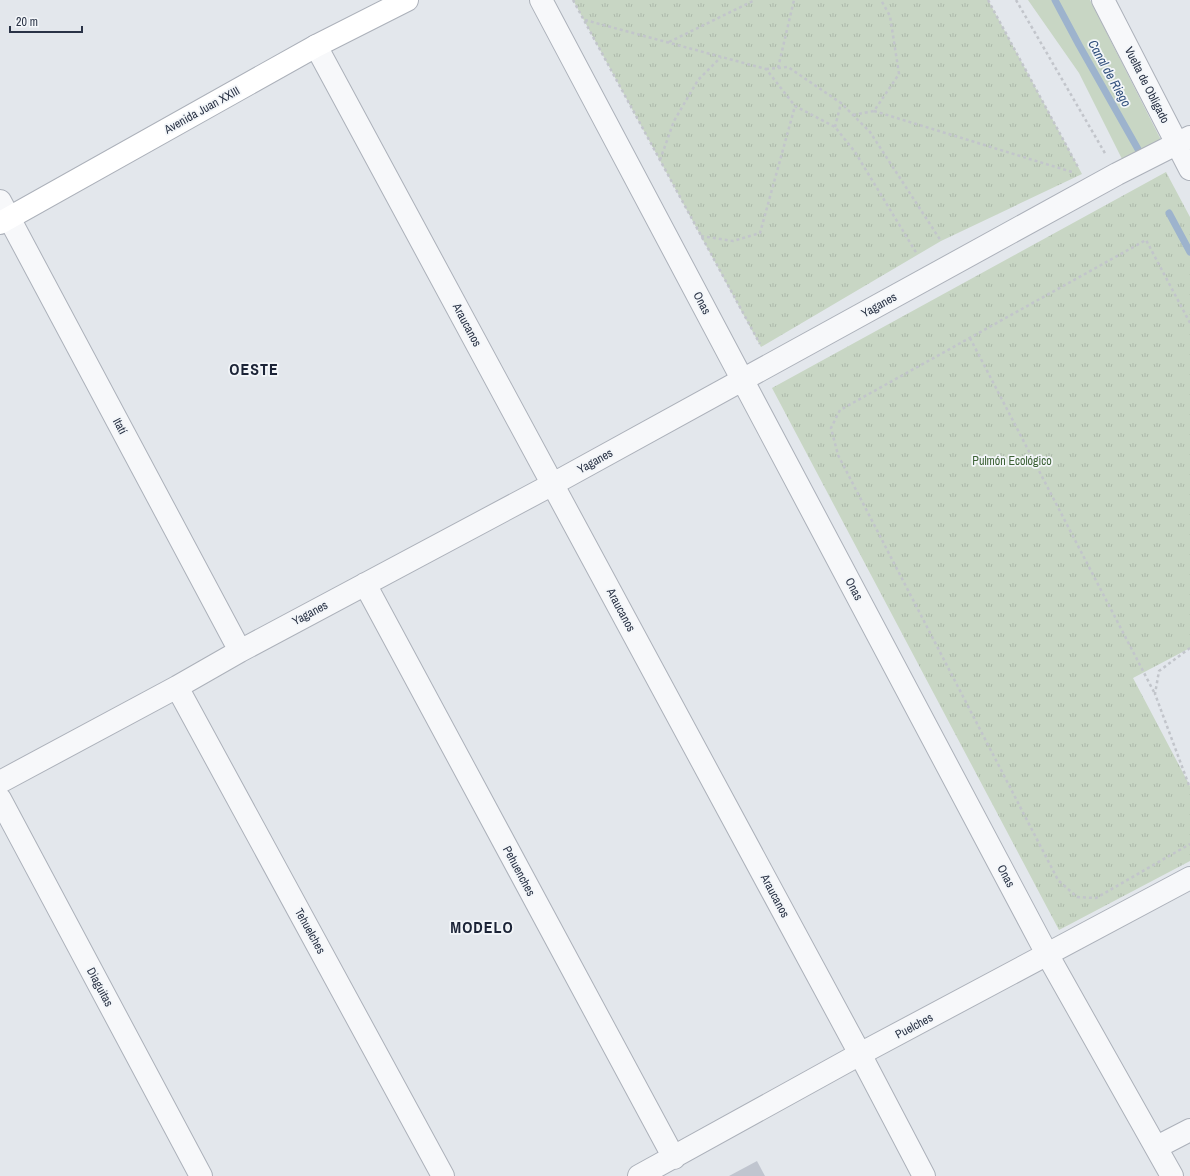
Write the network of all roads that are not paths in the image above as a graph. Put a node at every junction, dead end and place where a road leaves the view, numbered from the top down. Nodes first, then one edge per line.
1 (407, 0) edge
2 (541, 0) edge
3 (1103, 0) edge
4 (316, 46) junction
5 (1184, 141) edge
6 (1190, 169) edge
7 (3, 214) edge
8 (743, 380) junction
9 (553, 484) junction
10 (365, 584) junction
11 (240, 651) junction
12 (177, 687) junction
13 (0, 782) edge
14 (0, 799) edge
15 (1190, 878) edge
16 (1048, 954) junction
17 (860, 1054) junction
18 (1190, 1130) edge
19 (1156, 1147) junction
20 (674, 1158) junction
21 (201, 1176) edge
22 (443, 1176) edge
23 (639, 1176) edge
24 (924, 1176) edge
25 (1172, 1176) edge

1 - 4 main road, Avenida Juan XXIII
2 - 8 street, Onas
3 - 5 street, Vuelta de Obligado
4 - 7 main road, Avenida Juan XXIII
4 - 9 street, Araucanos
5 - 6 street, Vuelta de Obligado
5 - 8 street, Yaganes
7 - 11 street, Itatí
8 - 9 street, Yaganes
8 - 16 street, Onas
9 - 10 street, Yaganes
9 - 17 street, Araucanos
10 - 11 street, Yaganes
10 - 20 street, Pehuenches
11 - 12 street, Yaganes
12 - 13 street, Yaganes
12 - 22 street, Tehuelches
14 - 21 street, Diaguitas
15 - 16 street, Puelches
16 - 17 street, Puelches
16 - 19 street, Onas
17 - 20 street, Puelches
17 - 24 street, Araucanos
18 - 19 street
19 - 25 street, Onas
20 - 23 street, Puelches

